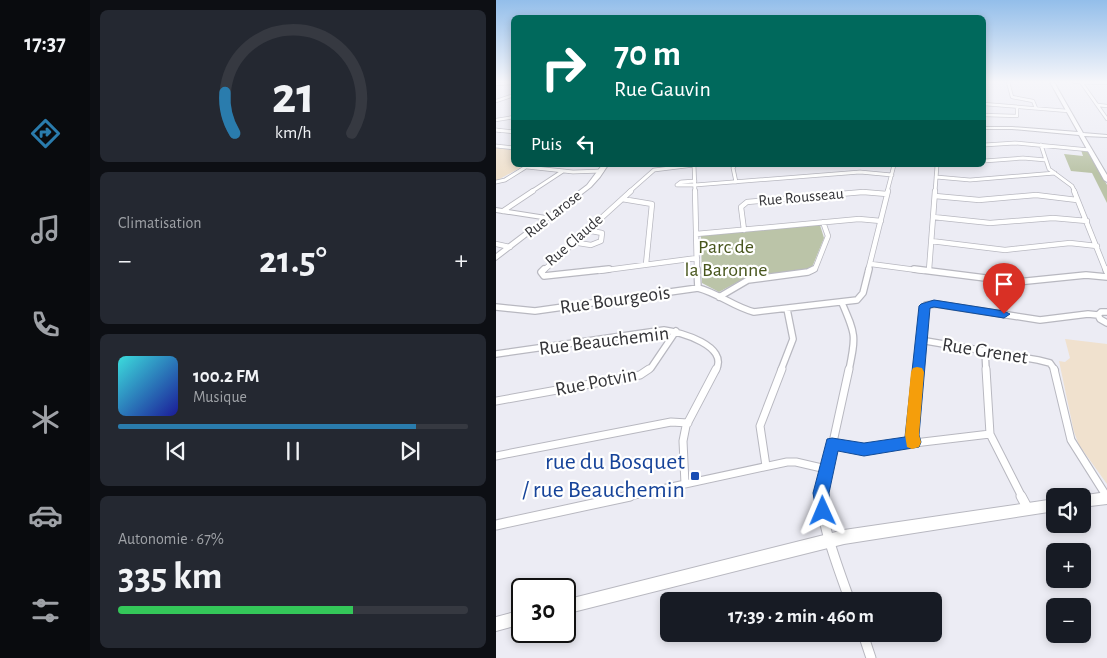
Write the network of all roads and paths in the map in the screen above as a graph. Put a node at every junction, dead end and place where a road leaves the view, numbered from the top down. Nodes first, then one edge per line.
1 (1018, 113) edge
2 (1069, 113) edge
3 (1105, 114) edge
4 (986, 115) edge
5 (511, 117) edge
6 (496, 120) edge
7 (1107, 120) edge
8 (986, 128) edge
9 (496, 130) edge
10 (511, 132) edge
11 (1081, 134) junction
12 (1107, 136) edge
13 (986, 145) edge
14 (1041, 145) junction
15 (496, 146) edge
16 (511, 148) edge
17 (1090, 150) junction
18 (1046, 160) junction
19 (986, 161) edge
20 (526, 167) edge
21 (535, 167) edge
22 (675, 167) edge
23 (694, 167) edge
24 (733, 167) edge
25 (894, 167) edge
26 (938, 167) edge
27 (604, 168) edge
28 (563, 171) junction
29 (1055, 173) junction
30 (892, 175) junction
31 (936, 177) junction
32 (1107, 180) edge
33 (497, 182) edge
34 (736, 182) junction
35 (695, 183) junction
36 (887, 194) junction
37 (935, 196) junction
38 (622, 199) junction
39 (1078, 200) junction
40 (499, 211) edge
41 (933, 217) junction
42 (548, 218) junction
43 (881, 221) junction
44 (1086, 221) junction
45 (823, 222) junction
46 (586, 230) junction
47 (744, 230) junction
48 (696, 234) junction
49 (931, 241) junction
50 (572, 242) junction
51 (496, 244) edge
52 (1096, 246) junction
53 (510, 247) junction
54 (496, 258) edge
55 (697, 258) junction
56 (646, 264) junction
57 (871, 264) junction
58 (929, 270) junction
59 (1107, 272) edge
60 (1107, 277) edge
61 (1001, 280) junction
62 (698, 288) junction
63 (720, 297) junction
64 (842, 303) junction
65 (497, 308) edge
66 (787, 309) junction
67 (1107, 312) edge
68 (1004, 314) junction
69 (1098, 315) junction
70 (1107, 323) edge
71 (676, 331) junction
72 (920, 340) junction
73 (985, 351) junction
74 (496, 354) edge
75 (496, 401) edge
76 (688, 423) junction
77 (990, 434) junction
78 (914, 442) junction
79 (832, 444) junction
80 (496, 456) edge
81 (766, 466) junction
82 (826, 469) junction
83 (685, 484) junction
84 (1107, 498) edge
85 (1091, 500) edge
86 (1046, 506) edge
87 (1028, 509) junction
88 (496, 525) edge
89 (831, 540) junction
90 (847, 592) edge
91 (576, 604) edge
92 (511, 620) edge
93 (496, 624) edge
94 (865, 642) edge
95 (870, 658) edge

1 - 4 street
2 - 11 street
3 - 7 street
5 - 6 street
8 - 11 street
9 - 10 street
11 - 12 street
11 - 17 street
13 - 14 street
14 - 17 street
14 - 18 street
15 - 16 street
17 - 32 street
18 - 19 street
18 - 29 street
20 - 33 street
21 - 28 street
22 - 38 street, Rue Claude
23 - 35 street
24 - 34 street
25 - 30 street, Rue Bourgeois
26 - 31 street
27 - 28 street
27 - 42 street, Rue Larose
28 - 40 street
29 - 31 street
29 - 39 street
30 - 34 street
30 - 36 street, Rue Bourgeois
31 - 37 street
34 - 35 street
35 - 48 street
36 - 43 street, Rue Bourgeois
36 - 47 street, Rue Rousseau
37 - 39 street
37 - 41 street
38 - 46 street, Rue Claude
38 - 56 street
39 - 44 street
40 - 42 street
41 - 44 street
41 - 49 street
42 - 53 street, Rue Larose
43 - 45 street
43 - 57 street, Rue Bourgeois
44 - 52 street
45 - 47 street
45 - 63 street
46 - 50 street, Rue Claude
46 - 50 street
47 - 48 street
48 - 55 street
49 - 52 street
49 - 58 street
50 - 56 street, Rue Claude
51 - 53 street
52 - 59 street
53 - 54 street, Rue Larose
55 - 56 street, Rue Claude
55 - 62 street
57 - 58 street
57 - 64 street, Rue Bourgeois
58 - 61 street
60 - 61 street
61 - 68 street
62 - 63 street, Rue Bourgeois
62 - 65 street, Rue Bourgeois
63 - 66 street, Rue Bourgeois
64 - 66 street, Rue Bourgeois
64 - 79 street
66 - 81 street
67 - 69 street
68 - 69 street
68 - 72 street
69 - 70 street
71 - 74 street, Rue Beauchemin
71 - 75 street, Rue Potvin
71 - 76 street, Rue Beauchemin
72 - 73 street, Rue Grenet
72 - 78 street
73 - 77 street
73 - 84 street, Rue Grenet
76 - 80 street
76 - 83 street, Rue Beauchemin
77 - 78 street
77 - 87 street
78 - 79 street
79 - 82 street
81 - 82 street
81 - 83 street
82 - 89 street
83 - 88 street
84 - 85 street
86 - 87 street
87 - 89 street
89 - 90 street
89 - 91 street
92 - 93 street
94 - 95 street

